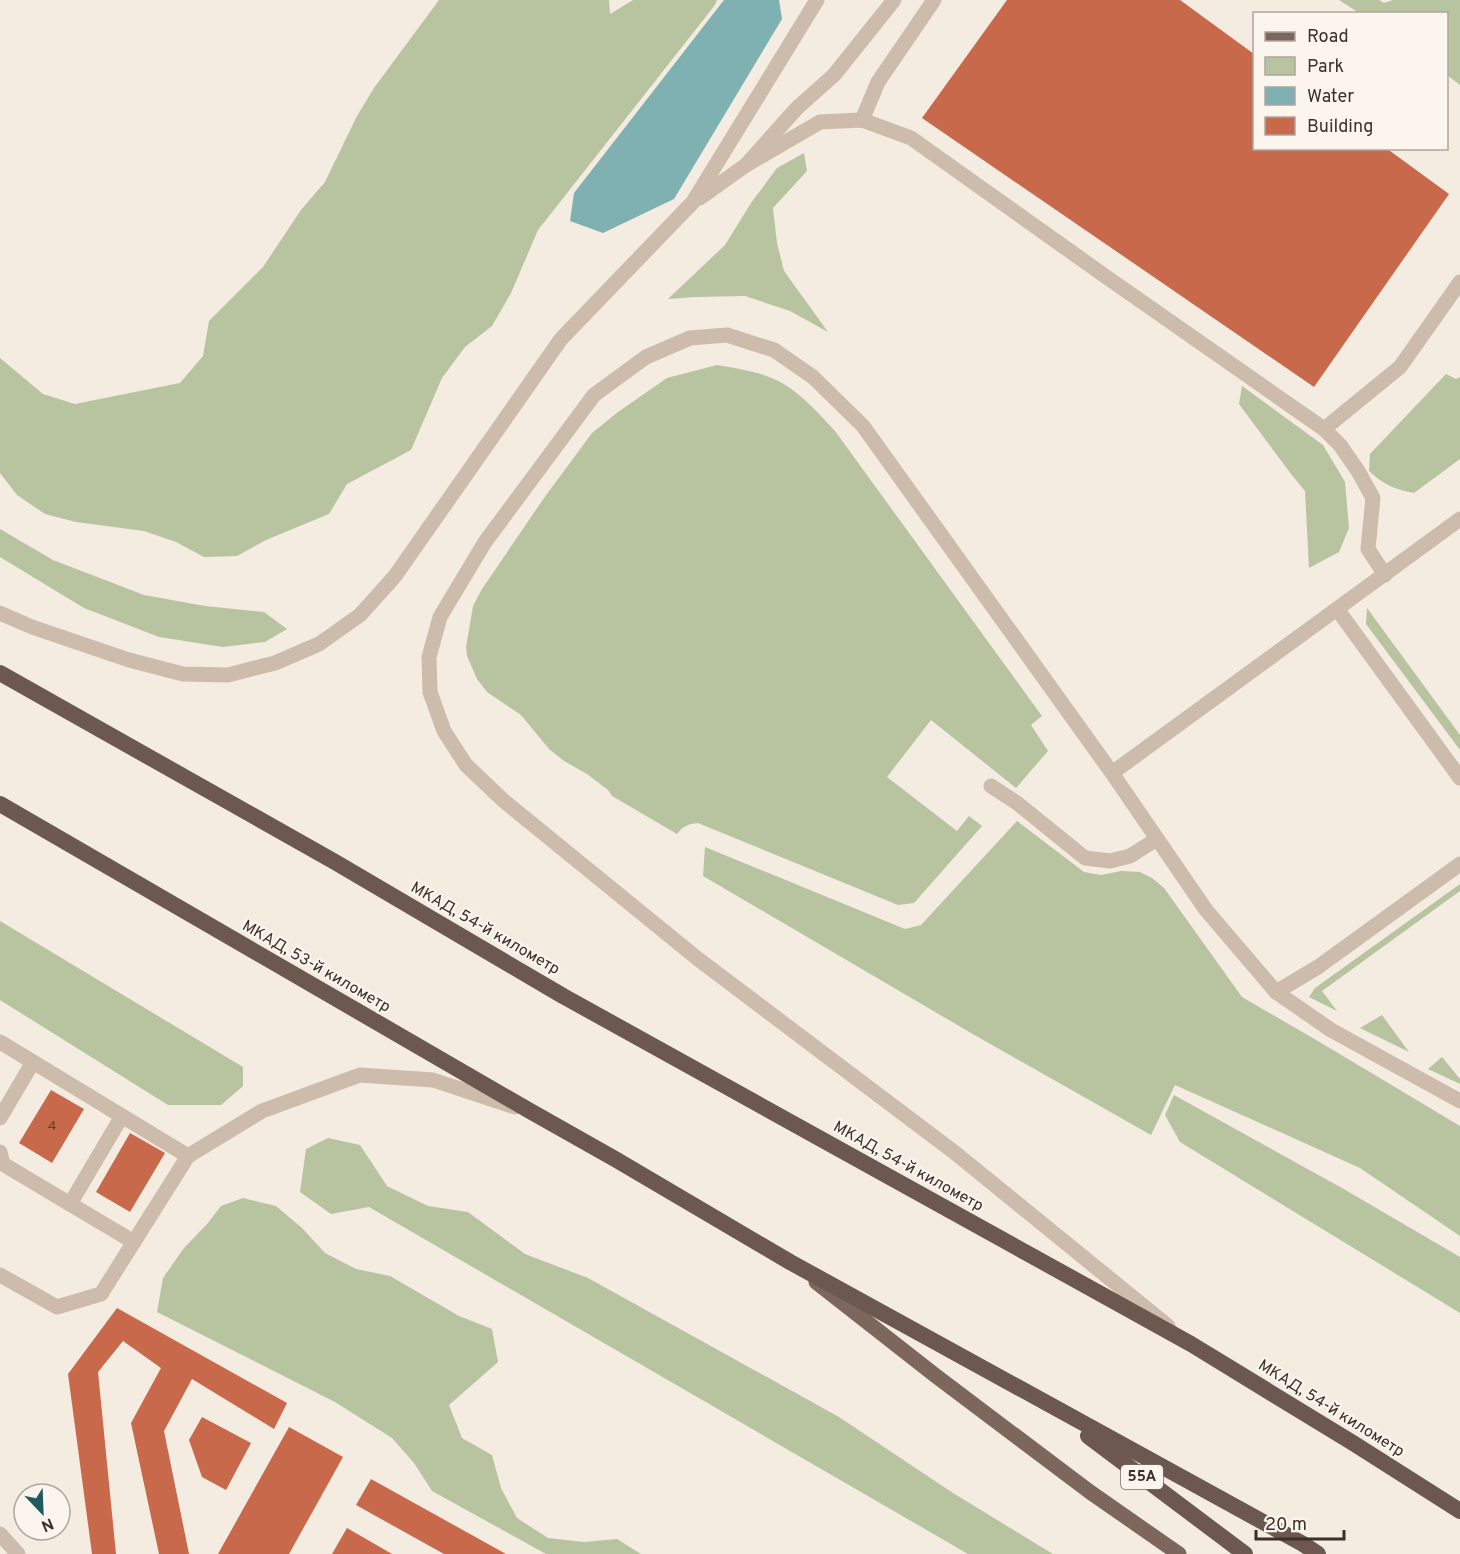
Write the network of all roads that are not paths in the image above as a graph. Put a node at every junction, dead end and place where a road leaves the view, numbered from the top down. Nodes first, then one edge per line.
1 (818, 0) edge
2 (894, 0) edge
3 (934, 0) edge
4 (862, 120) junction
5 (746, 165) junction
6 (693, 202) junction
7 (1460, 282) edge
8 (1324, 429) junction
9 (1460, 519) edge
10 (1385, 574) junction
11 (1337, 609) junction
12 (0, 613) edge
13 (0, 673) edge
14 (1112, 772) junction
15 (1460, 778) edge
16 (991, 786) dead end
17 (0, 804) edge
18 (1157, 839) junction
19 (1460, 864) edge
20 (1276, 992) junction
21 (0, 1042) edge
22 (33, 1062) junction
23 (1460, 1101) edge
24 (530, 1111) junction
25 (122, 1116) junction
26 (0, 1118) edge
27 (0, 1152) edge
28 (188, 1156) junction
29 (70, 1204) junction
30 (134, 1242) junction
31 (790, 1262) junction
32 (0, 1275) edge
33 (1191, 1344) junction
34 (1040, 1400) junction
35 (1460, 1511) edge
36 (0, 1534) edge
37 (18, 1554) edge
38 (1179, 1554) edge
39 (1245, 1554) edge
40 (1318, 1554) edge

1 - 6 lane
2 - 5 lane
3 - 4 lane
4 - 5 lane
4 - 8 lane
5 - 6 lane
6 - 12 lane
7 - 8 lane
8 - 10 lane
9 - 10 lane
10 - 11 lane
11 - 14 lane
11 - 15 lane
13 - 33 highway, МКАД, 54-й километр
14 - 18 lane
14 - 33 lane
16 - 18 lane
17 - 24 highway, МКАД, 53-й километр
18 - 20 lane
19 - 20 lane
20 - 23 lane
21 - 22 lane
22 - 25 lane
22 - 26 lane
24 - 28 lane
24 - 31 highway, МКАД, 53-й километр
25 - 28 lane
25 - 29 lane
27 - 29 lane
28 - 30 lane
29 - 30 lane
30 - 32 lane
31 - 34 highway
31 - 38 main road
33 - 35 highway, МКАД, 54-й километр
34 - 39 highway, 55А
34 - 40 highway
36 - 37 lane

